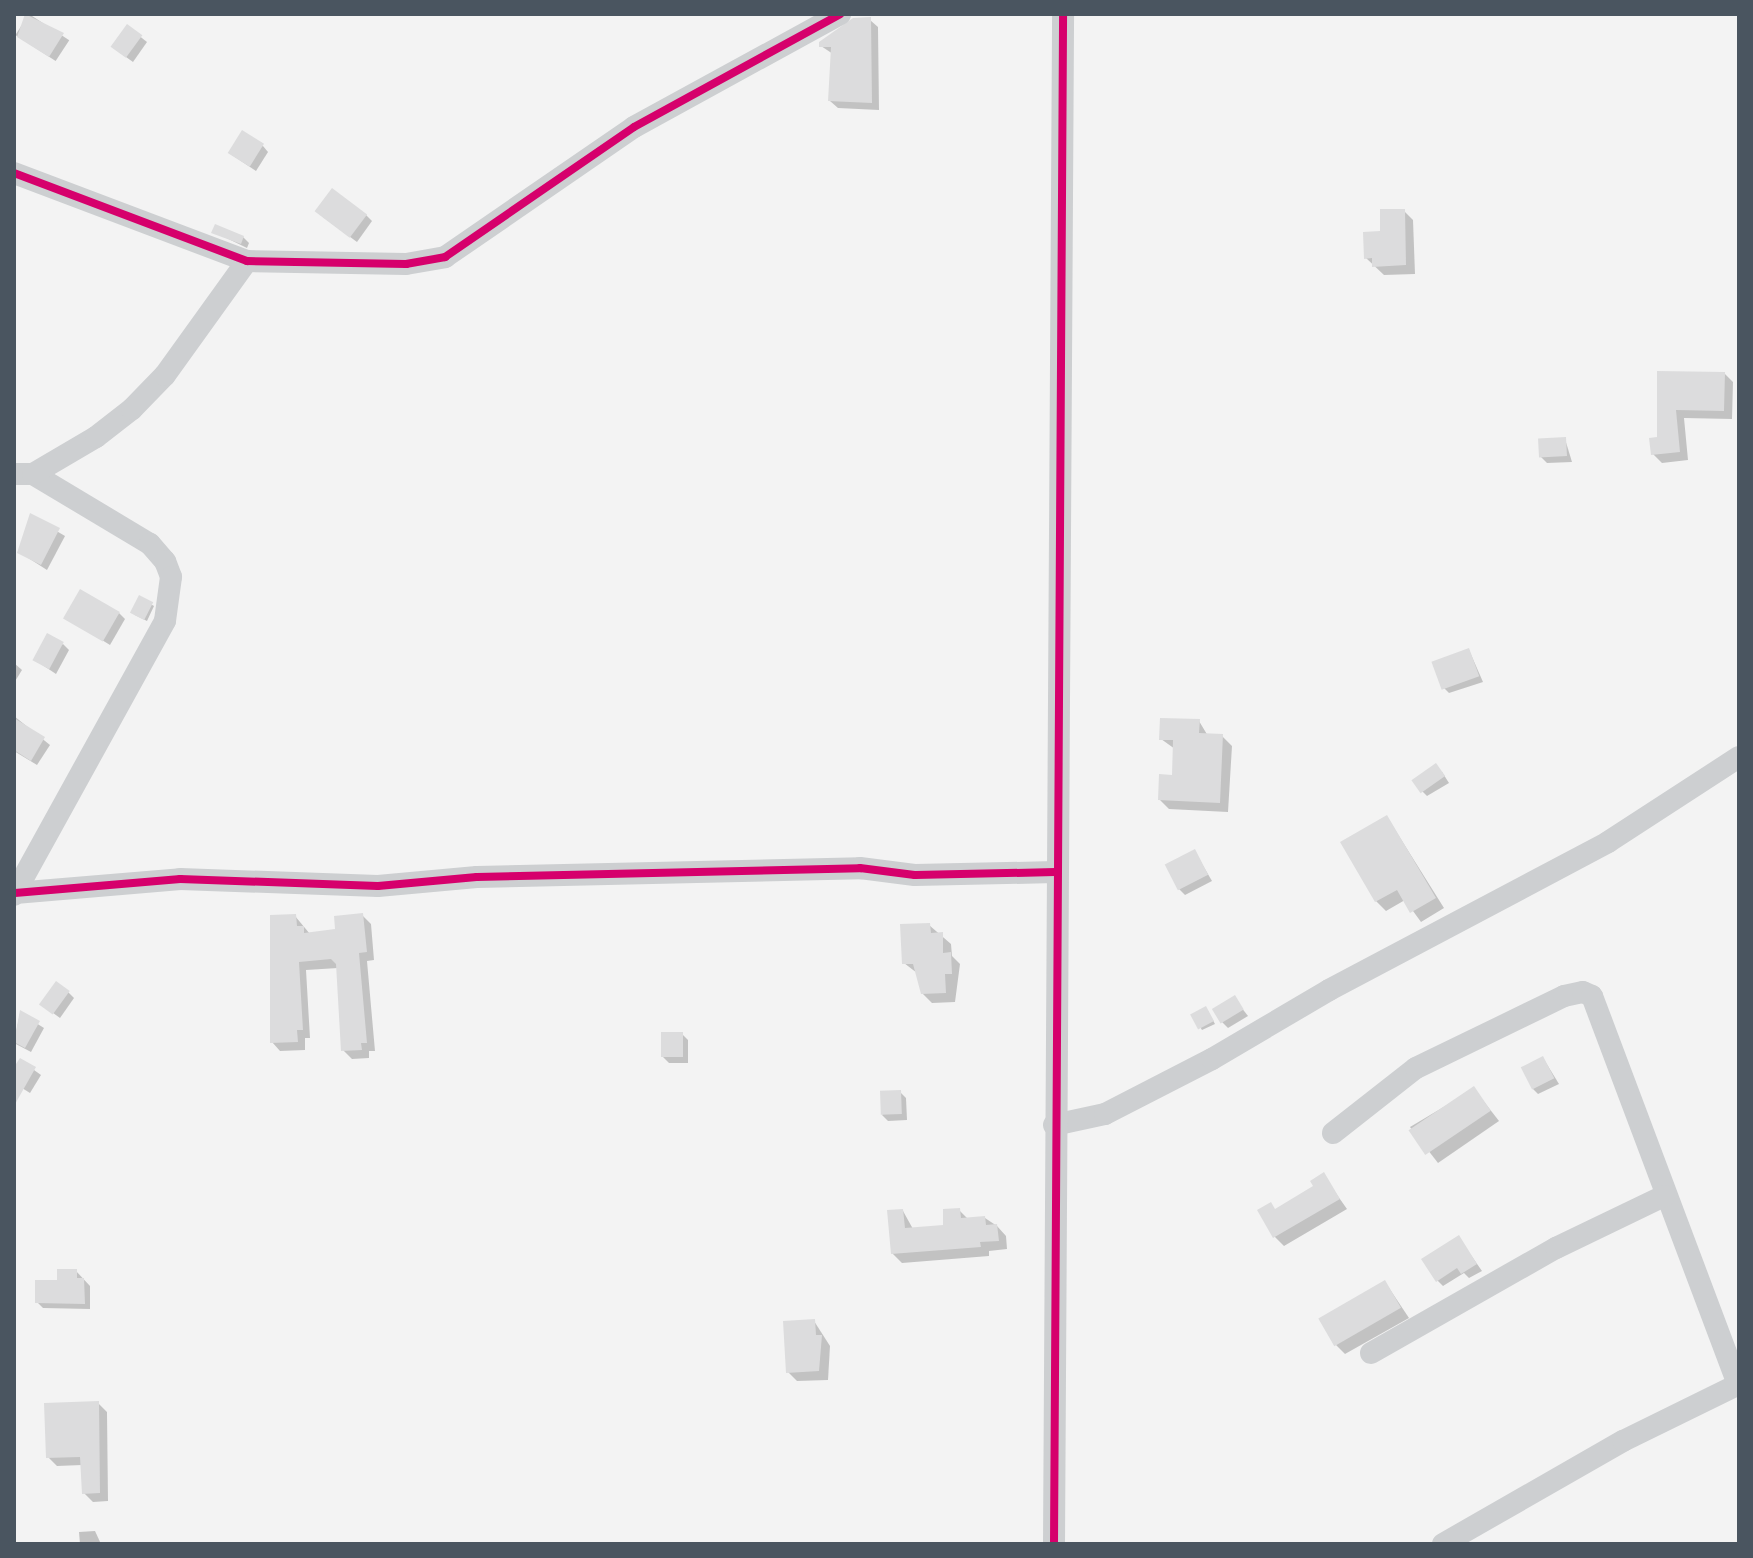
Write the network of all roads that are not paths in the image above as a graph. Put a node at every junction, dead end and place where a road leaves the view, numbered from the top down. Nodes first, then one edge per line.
1 (840, 14) edge
2 (1063, 14) edge
3 (14, 173) edge
4 (247, 261) junction
5 (23, 474) edge
6 (1739, 757) edge
7 (1055, 872) junction
8 (15, 894) edge
9 (1054, 1125) junction
10 (1333, 1133) dead end
11 (1664, 1196) junction
12 (1371, 1353) dead end
13 (1738, 1384) edge
14 (1054, 1544) edge
15 (1443, 1544) edge

1 - 4 street
2 - 7 street
3 - 4 street
4 - 5 street
5 - 8 street
6 - 9 street
7 - 8 street
7 - 9 street
9 - 14 street
10 - 11 street
11 - 12 street
11 - 13 street
13 - 15 street

